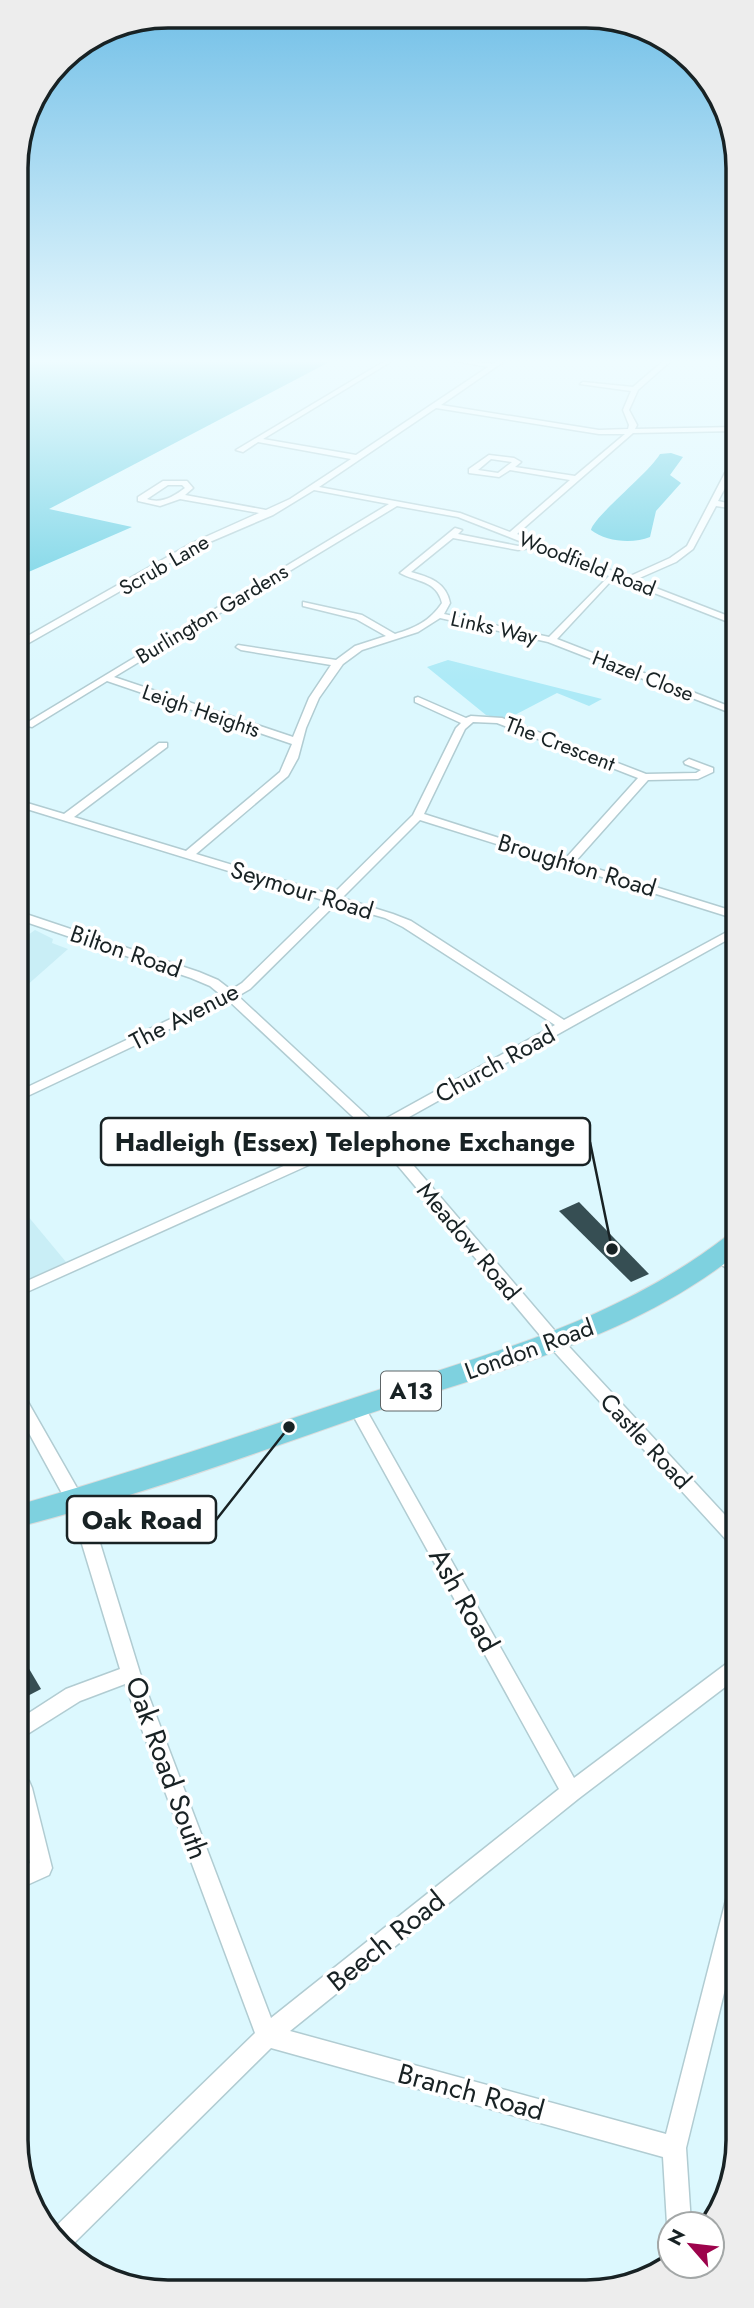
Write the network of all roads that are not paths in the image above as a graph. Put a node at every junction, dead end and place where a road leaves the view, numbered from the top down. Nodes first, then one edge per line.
1 (347, 466) edge
2 (475, 466) edge
3 (512, 466) edge
4 (591, 466) edge
5 (509, 468) junction
6 (576, 479) junction
7 (726, 479) edge
8 (314, 488) junction
9 (179, 496) junction
10 (396, 503) junction
11 (714, 503) junction
12 (726, 505) edge
13 (270, 513) junction
14 (471, 520) junction
15 (452, 535) junction
16 (511, 535) junction
17 (537, 545) junction
18 (616, 575) junction
19 (628, 580) junction
20 (306, 604) dead end
21 (437, 615) junction
22 (726, 617) edge
23 (394, 637) junction
24 (28, 640) edge
25 (551, 640) junction
26 (241, 648) dead end
27 (337, 663) junction
28 (106, 678) junction
29 (418, 700) dead end
30 (726, 708) edge
31 (467, 722) junction
32 (28, 725) dead end
33 (297, 741) junction
34 (163, 745) dead end
35 (689, 762) dead end
36 (645, 777) junction
37 (28, 806) edge
38 (418, 816) junction
39 (66, 818) junction
40 (188, 855) junction
41 (569, 861) junction
42 (334, 899) junction
43 (726, 912) edge
44 (28, 919) edge
45 (726, 936) edge
46 (230, 996) junction
47 (565, 1026) junction
48 (28, 1092) edge
49 (375, 1130) junction
50 (726, 1257) edge
51 (28, 1287) edge
52 (555, 1342) junction
53 (356, 1408) junction
54 (28, 1418) edge
55 (71, 1502) junction
56 (28, 1513) edge
57 (28, 1526) edge
58 (726, 1528) edge
59 (131, 1673) junction
60 (726, 1675) edge
61 (28, 1724) edge
62 (571, 1792) junction
63 (28, 1811) edge
64 (28, 1874) edge
65 (726, 1940) edge
66 (267, 2036) junction
67 (674, 2148) junction
68 (678, 2210) edge
69 (65, 2235) edge

1 - 8 street, Scrub Lane
2 - 5 street
3 - 5 street
4 - 6 street
5 - 6 street
6 - 16 street
7 - 11 street
8 - 10 street, Woodfield Road
8 - 13 street, Scrub Lane
9 - 9 street
9 - 13 street
10 - 14 street, Woodfield Road
10 - 28 street, Burlington Gardens
11 - 12 street
11 - 19 street
13 - 24 street, Scrub Lane
14 - 15 street
14 - 16 street, Woodfield Road
15 - 17 street
15 - 21 street
16 - 17 street, Woodfield Road
17 - 18 street, Woodfield Road
18 - 19 street, Woodfield Road
18 - 25 street
19 - 22 street, Woodfield Road
20 - 23 street
21 - 23 street
21 - 25 street, Links Way
23 - 27 street
25 - 30 street, Hazel Close
26 - 27 street
27 - 33 street
28 - 32 street, Burlington Gardens
28 - 33 street, Leigh Heights
29 - 31 street
31 - 36 street, The Crescent
31 - 38 street
33 - 40 street
34 - 39 street
35 - 36 street
36 - 41 street, The Crescent
37 - 39 street, Seymour Road
38 - 41 street, Broughton Road
38 - 42 street, The Avenue
39 - 40 street, Seymour Road
40 - 42 street, Seymour Road
41 - 43 street, Broughton Road
42 - 46 street, The Avenue
42 - 47 street, Seymour Road
44 - 46 street, Bilton Road
45 - 47 street, Church Road
46 - 48 street, The Avenue
46 - 49 street, Meadow Road
47 - 49 street, Church Road
49 - 51 street, Church Road
49 - 52 street, Meadow Road
50 - 52 main road, London Road / A13
52 - 53 main road, London Road / A13
52 - 58 street, Castle Road
53 - 55 main road, London Road / A13
53 - 62 street, Ash Road
54 - 55 street, Oak Road South
55 - 56 main road, A13
55 - 57 main road, A13
55 - 59 street, Oak Road South
59 - 61 street
59 - 66 street, Oak Road South
60 - 62 street, Beech Road
62 - 66 street, Beech Road
63 - 64 street
65 - 67 street
66 - 67 street, Branch Road
66 - 69 street, Beech Road
67 - 68 street

